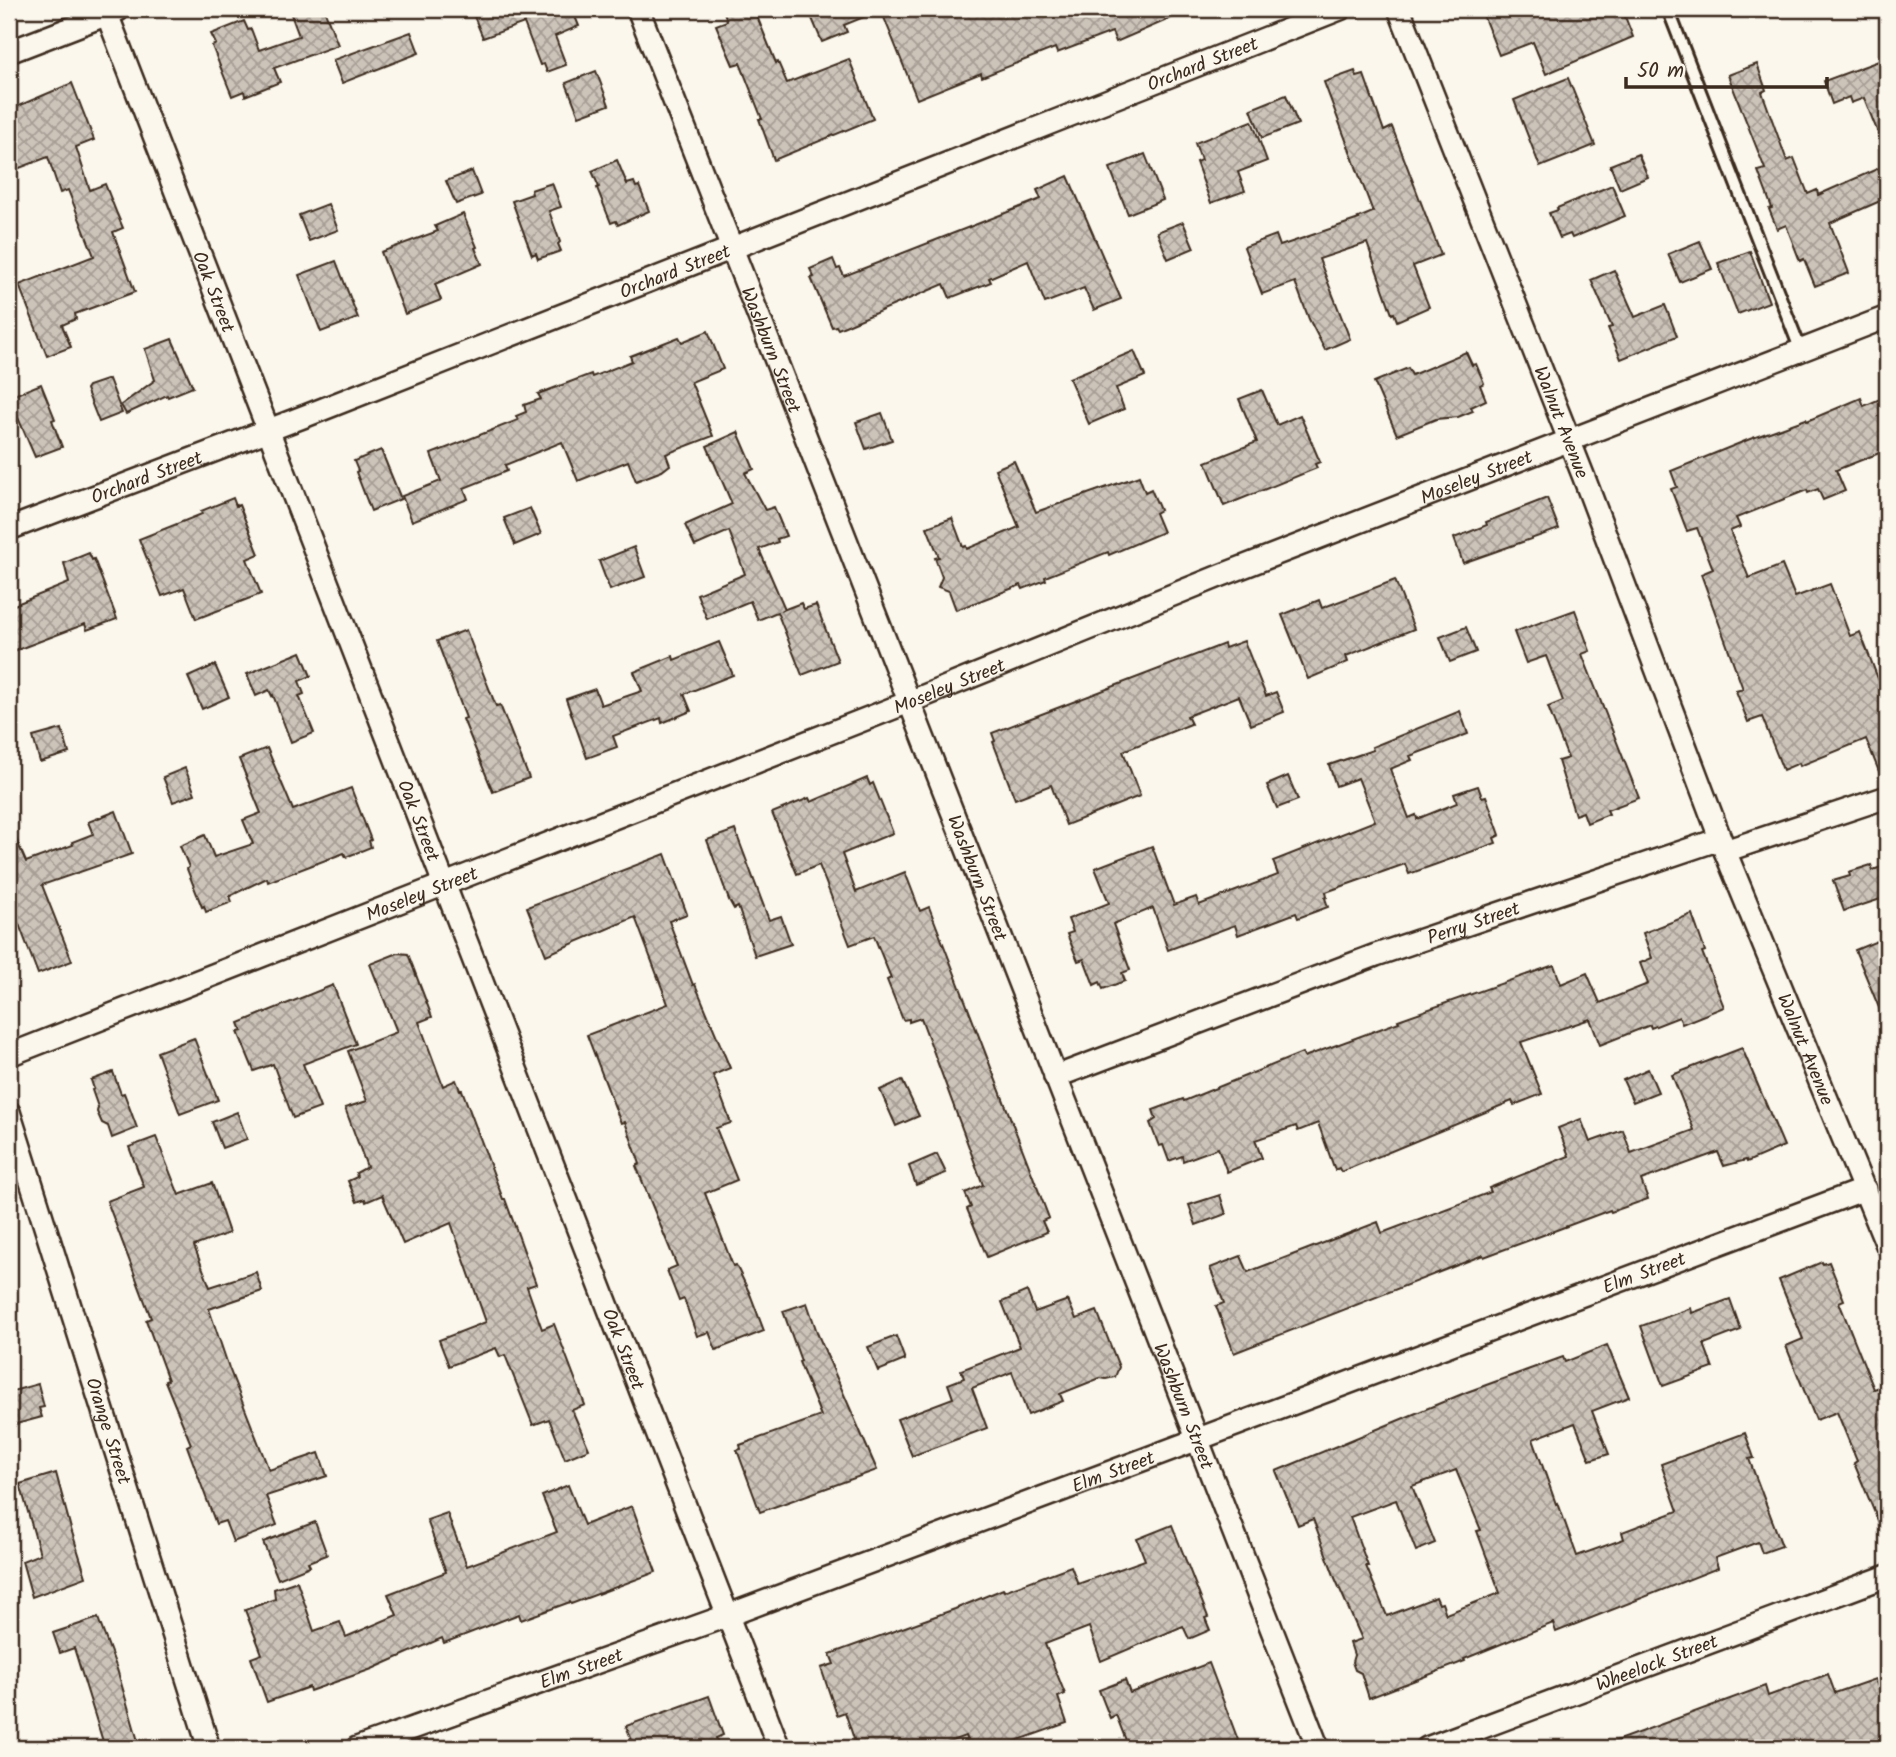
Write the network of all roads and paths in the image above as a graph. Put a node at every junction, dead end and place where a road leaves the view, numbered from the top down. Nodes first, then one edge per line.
1 (638, 9) edge
2 (1340, 9) edge
3 (1399, 9) edge
4 (1668, 9) edge
5 (111, 10) edge
6 (9, 52) edge
7 (732, 248) junction
8 (1887, 317) edge
9 (1801, 351) junction
10 (269, 430) junction
11 (1570, 442) junction
12 (9, 529) edge
13 (909, 702) junction
14 (1887, 797) edge
15 (1722, 845) junction
16 (445, 884) junction
17 (9, 1055) edge
18 (1055, 1077) junction
19 (9, 1112) edge
20 (1866, 1189) junction
21 (1887, 1245) edge
22 (1197, 1439) junction
23 (1887, 1577) edge
24 (729, 1615) junction
25 (209, 1748) edge
26 (357, 1748) edge
27 (779, 1748) edge
28 (1318, 1748) edge
29 (1427, 1748) edge

1 - 7 street, Washburn Street
2 - 7 street, Orchard Street
3 - 11 street, Walnut Avenue
4 - 9 lane
5 - 6 street
5 - 10 street, Oak Street
7 - 10 street, Orchard Street
7 - 13 street, Washburn Street
8 - 9 street, Moseley Street
9 - 11 street, Moseley Street
10 - 12 street, Orchard Street
10 - 16 street, Oak Street
11 - 13 street, Moseley Street
11 - 15 street, Walnut Avenue
13 - 16 street, Moseley Street
13 - 18 street, Washburn Street
14 - 15 street, Perry Street
15 - 18 street, Perry Street
15 - 20 street, Walnut Avenue
16 - 17 street, Moseley Street
16 - 24 street, Oak Street
18 - 22 street, Washburn Street
19 - 25 street, Orange Street
20 - 21 street, Walnut Avenue
20 - 22 street, Elm Street
22 - 24 street, Elm Street
22 - 28 street, Washburn Street
23 - 29 street, Wheelock Street
24 - 26 street, Elm Street
24 - 27 street, Oak Street

